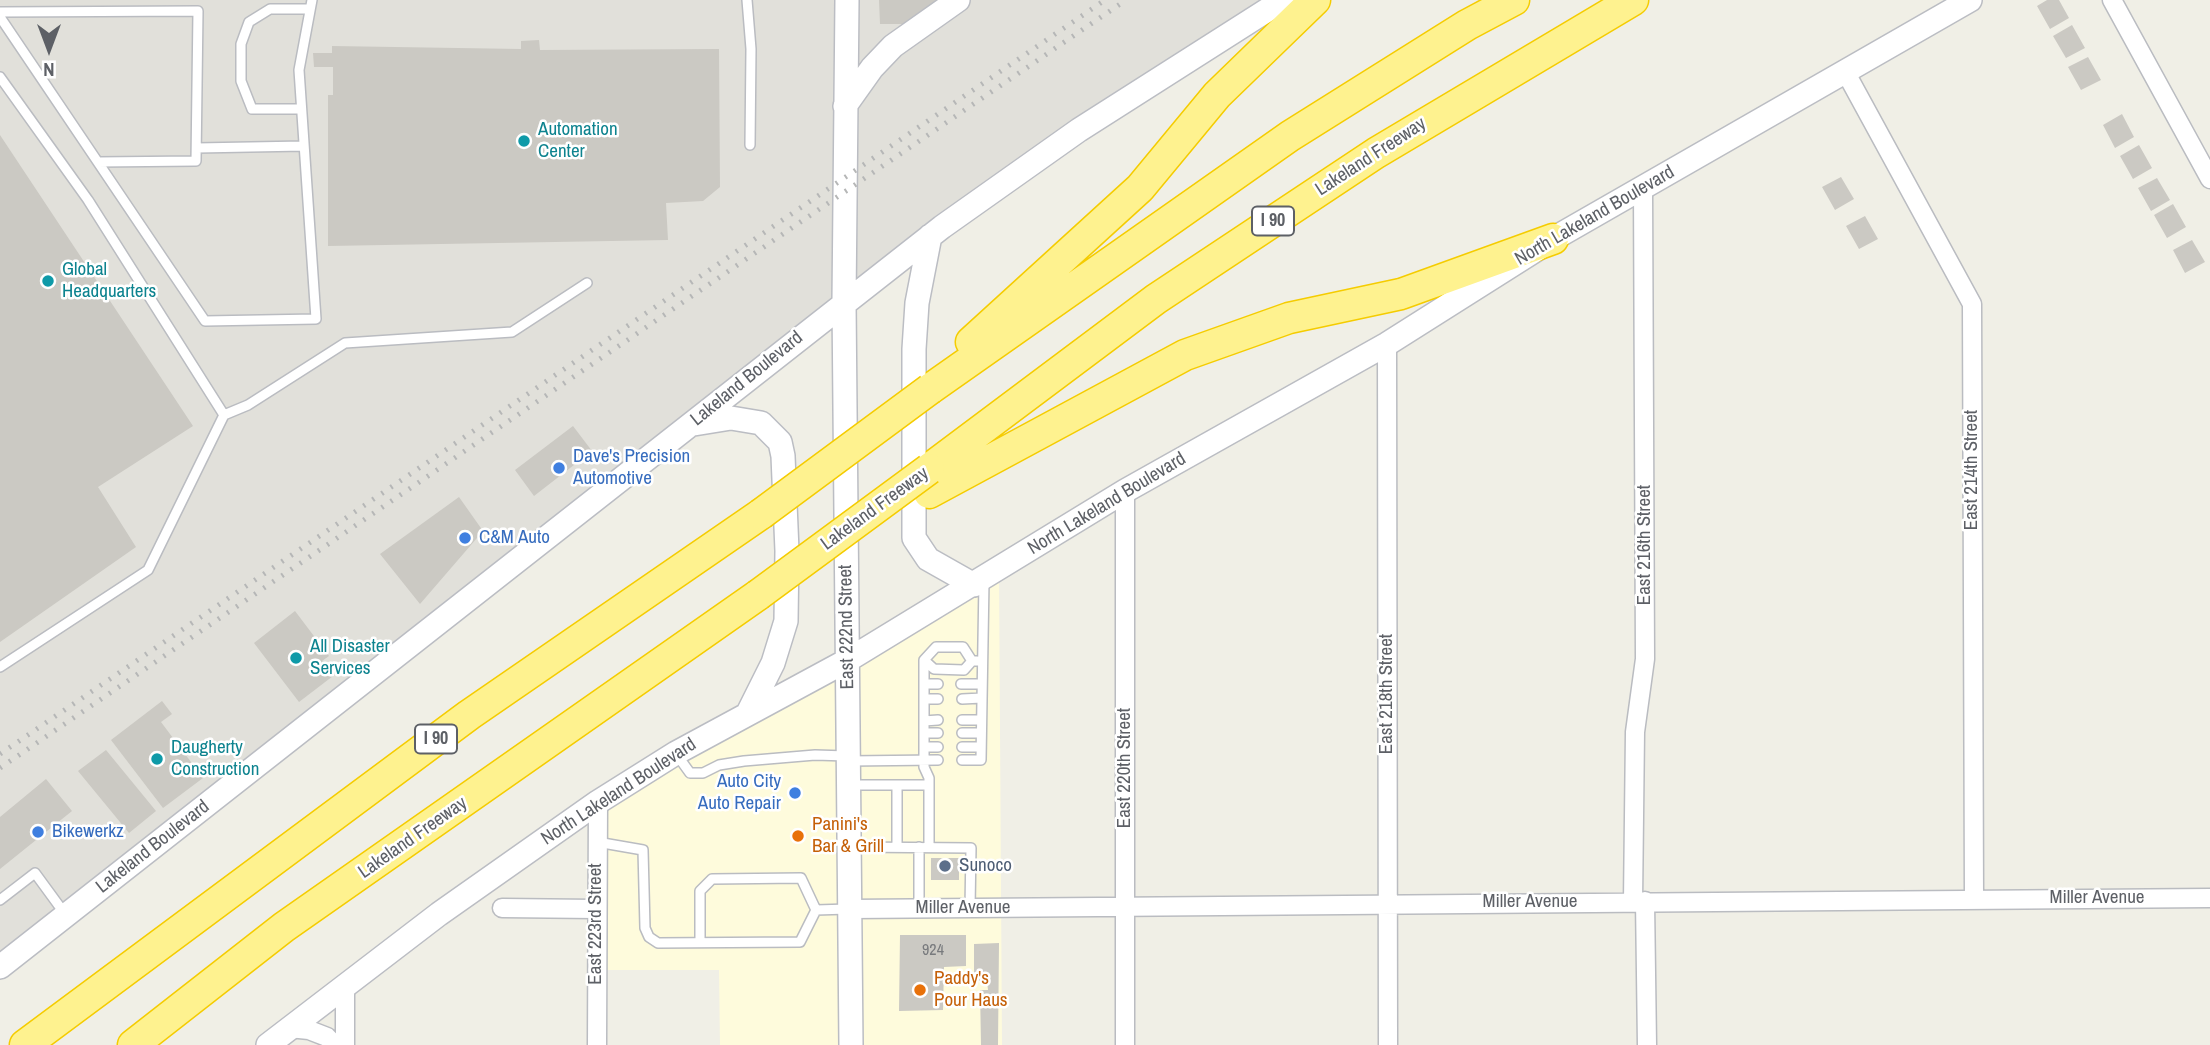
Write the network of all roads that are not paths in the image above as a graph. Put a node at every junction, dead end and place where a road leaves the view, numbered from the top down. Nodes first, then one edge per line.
1 (747, 0) edge
2 (847, 0) edge
3 (958, 0) edge
4 (1283, 0) edge
5 (1315, 0) edge
6 (1514, 0) edge
7 (1633, 0) edge
8 (1970, 0) edge
9 (2112, 0) edge
10 (311, 4) edge
11 (0, 14) edge
12 (1846, 73) junction
13 (0, 77) edge
14 (845, 106) junction
15 (301, 109) junction
16 (750, 145) dead end
17 (303, 146) junction
18 (197, 148) junction
19 (98, 162) junction
20 (2210, 179) edge
21 (1643, 188) junction
22 (930, 236) junction
23 (1553, 239) junction
24 (587, 283) dead end
25 (844, 302) junction
26 (1387, 344) junction
27 (930, 389) junction
28 (224, 415) junction
29 (689, 425) junction
30 (929, 481) junction
31 (1125, 491) junction
32 (979, 582) junction
33 (848, 660) junction
34 (924, 660) junction
35 (978, 661) junction
36 (0, 667) edge
37 (924, 684) junction
38 (938, 684) dead end
39 (961, 684) dead end
40 (982, 684) junction
41 (982, 698) junction
42 (924, 699) junction
43 (938, 699) dead end
44 (962, 699) dead end
45 (748, 713) junction
46 (938, 720) dead end
47 (962, 720) dead end
48 (981, 720) junction
49 (924, 721) junction
50 (924, 733) junction
51 (938, 733) dead end
52 (962, 733) dead end
53 (981, 733) junction
54 (924, 747) junction
55 (938, 747) dead end
56 (962, 747) dead end
57 (981, 747) junction
58 (676, 753) junction
59 (849, 759) junction
60 (924, 760) junction
61 (938, 760) dead end
62 (962, 760) dead end
63 (849, 786) junction
64 (897, 786) junction
65 (929, 786) junction
66 (598, 802) junction
67 (597, 842) junction
68 (850, 847) junction
69 (897, 848) junction
70 (924, 848) junction
71 (2210, 898) edge
72 (1974, 899) junction
73 (0, 900) edge
74 (1639, 901) junction
75 (1387, 903) junction
76 (1124, 906) junction
77 (502, 908) dead end
78 (919, 908) junction
79 (970, 908) junction
80 (596, 909) junction
81 (851, 909) junction
82 (816, 910) junction
83 (66, 915) junction
84 (700, 942) junction
85 (0, 967) edge
86 (117, 974) junction
87 (345, 984) junction
88 (289, 1028) junction
89 (0, 1043) edge
90 (25, 1045) edge
91 (134, 1045) edge
92 (268, 1045) edge
93 (335, 1045) edge
94 (345, 1045) edge
95 (597, 1045) edge
96 (851, 1045) edge
97 (1125, 1045) edge
98 (1388, 1045) edge
99 (1647, 1045) edge

1 - 16 lane
2 - 14 street, East 222nd Street
3 - 14 street
4 - 22 street, Lakeland Boulevard
5 - 27 highway
6 - 27 highway, I 90
7 - 30 highway, Lakeland Freeway / I 90
8 - 12 street, North Lakeland Boulevard
9 - 20 street
10 - 15 lane
10 - 15 lane
11 - 18 lane
11 - 19 lane
12 - 21 street, North Lakeland Boulevard
12 - 72 street, East 214th Street
13 - 28 lane
14 - 25 street, East 222nd Street
15 - 17 lane
17 - 18 lane
17 - 19 lane
18 - 19 lane
21 - 23 street, North Lakeland Boulevard
21 - 74 street, East 216th Street
22 - 25 street, Lakeland Boulevard
22 - 32 street
23 - 26 street, North Lakeland Boulevard
23 - 30 highway
24 - 28 lane
25 - 29 street, Lakeland Boulevard
25 - 33 street, East 222nd Street
26 - 31 street, North Lakeland Boulevard
26 - 75 street, East 218th Street
27 - 86 highway, I 90, bridge
28 - 36 lane
29 - 45 street
29 - 83 street, Lakeland Boulevard
30 - 91 highway, Lakeland Freeway, bridge
31 - 32 street, North Lakeland Boulevard
31 - 76 street, East 220th Street
32 - 33 street, North Lakeland Boulevard
32 - 35 lane
33 - 45 street, North Lakeland Boulevard
33 - 59 street, East 222nd Street
34 - 35 lane
34 - 35 lane
34 - 37 lane
35 - 40 lane
37 - 38 lane
37 - 42 lane
39 - 40 lane
40 - 41 lane
41 - 44 lane
41 - 48 lane
42 - 43 lane
42 - 49 lane
45 - 58 street, North Lakeland Boulevard
46 - 49 lane
47 - 48 lane
48 - 53 lane
49 - 50 lane
50 - 51 lane
50 - 54 lane
52 - 53 lane
53 - 57 lane
54 - 55 lane
54 - 60 lane
56 - 57 lane
57 - 62 lane
58 - 59 lane
58 - 66 street, North Lakeland Boulevard
59 - 60 lane
59 - 63 street, East 222nd Street
60 - 61 lane
60 - 65 lane
63 - 64 lane
63 - 68 street, East 222nd Street
64 - 65 lane
64 - 69 lane
65 - 70 lane
66 - 67 street, East 223rd Street
66 - 87 street, North Lakeland Boulevard
67 - 80 street, East 223rd Street
67 - 84 lane
68 - 69 lane
68 - 81 street, East 222nd Street
69 - 70 lane
70 - 78 lane
70 - 79 lane
71 - 72 street, Miller Avenue
72 - 74 street, Miller Avenue
73 - 83 lane
74 - 75 street, Miller Avenue
74 - 99 street, East 216th Street
75 - 76 street, Miller Avenue
75 - 98 street, East 218th Street
76 - 79 street, Miller Avenue
76 - 97 street, East 220th Street
77 - 80 street
78 - 79 street, Miller Avenue
78 - 81 street, Miller Avenue
80 - 95 street, East 223rd Street
81 - 82 lane
81 - 96 street, East 222nd Street
82 - 84 lane
82 - 84 lane
83 - 85 street, Lakeland Boulevard
86 - 89 highway
86 - 90 highway, I 90
87 - 88 street, North Lakeland Boulevard
87 - 94 street
88 - 92 street, North Lakeland Boulevard
88 - 93 street

